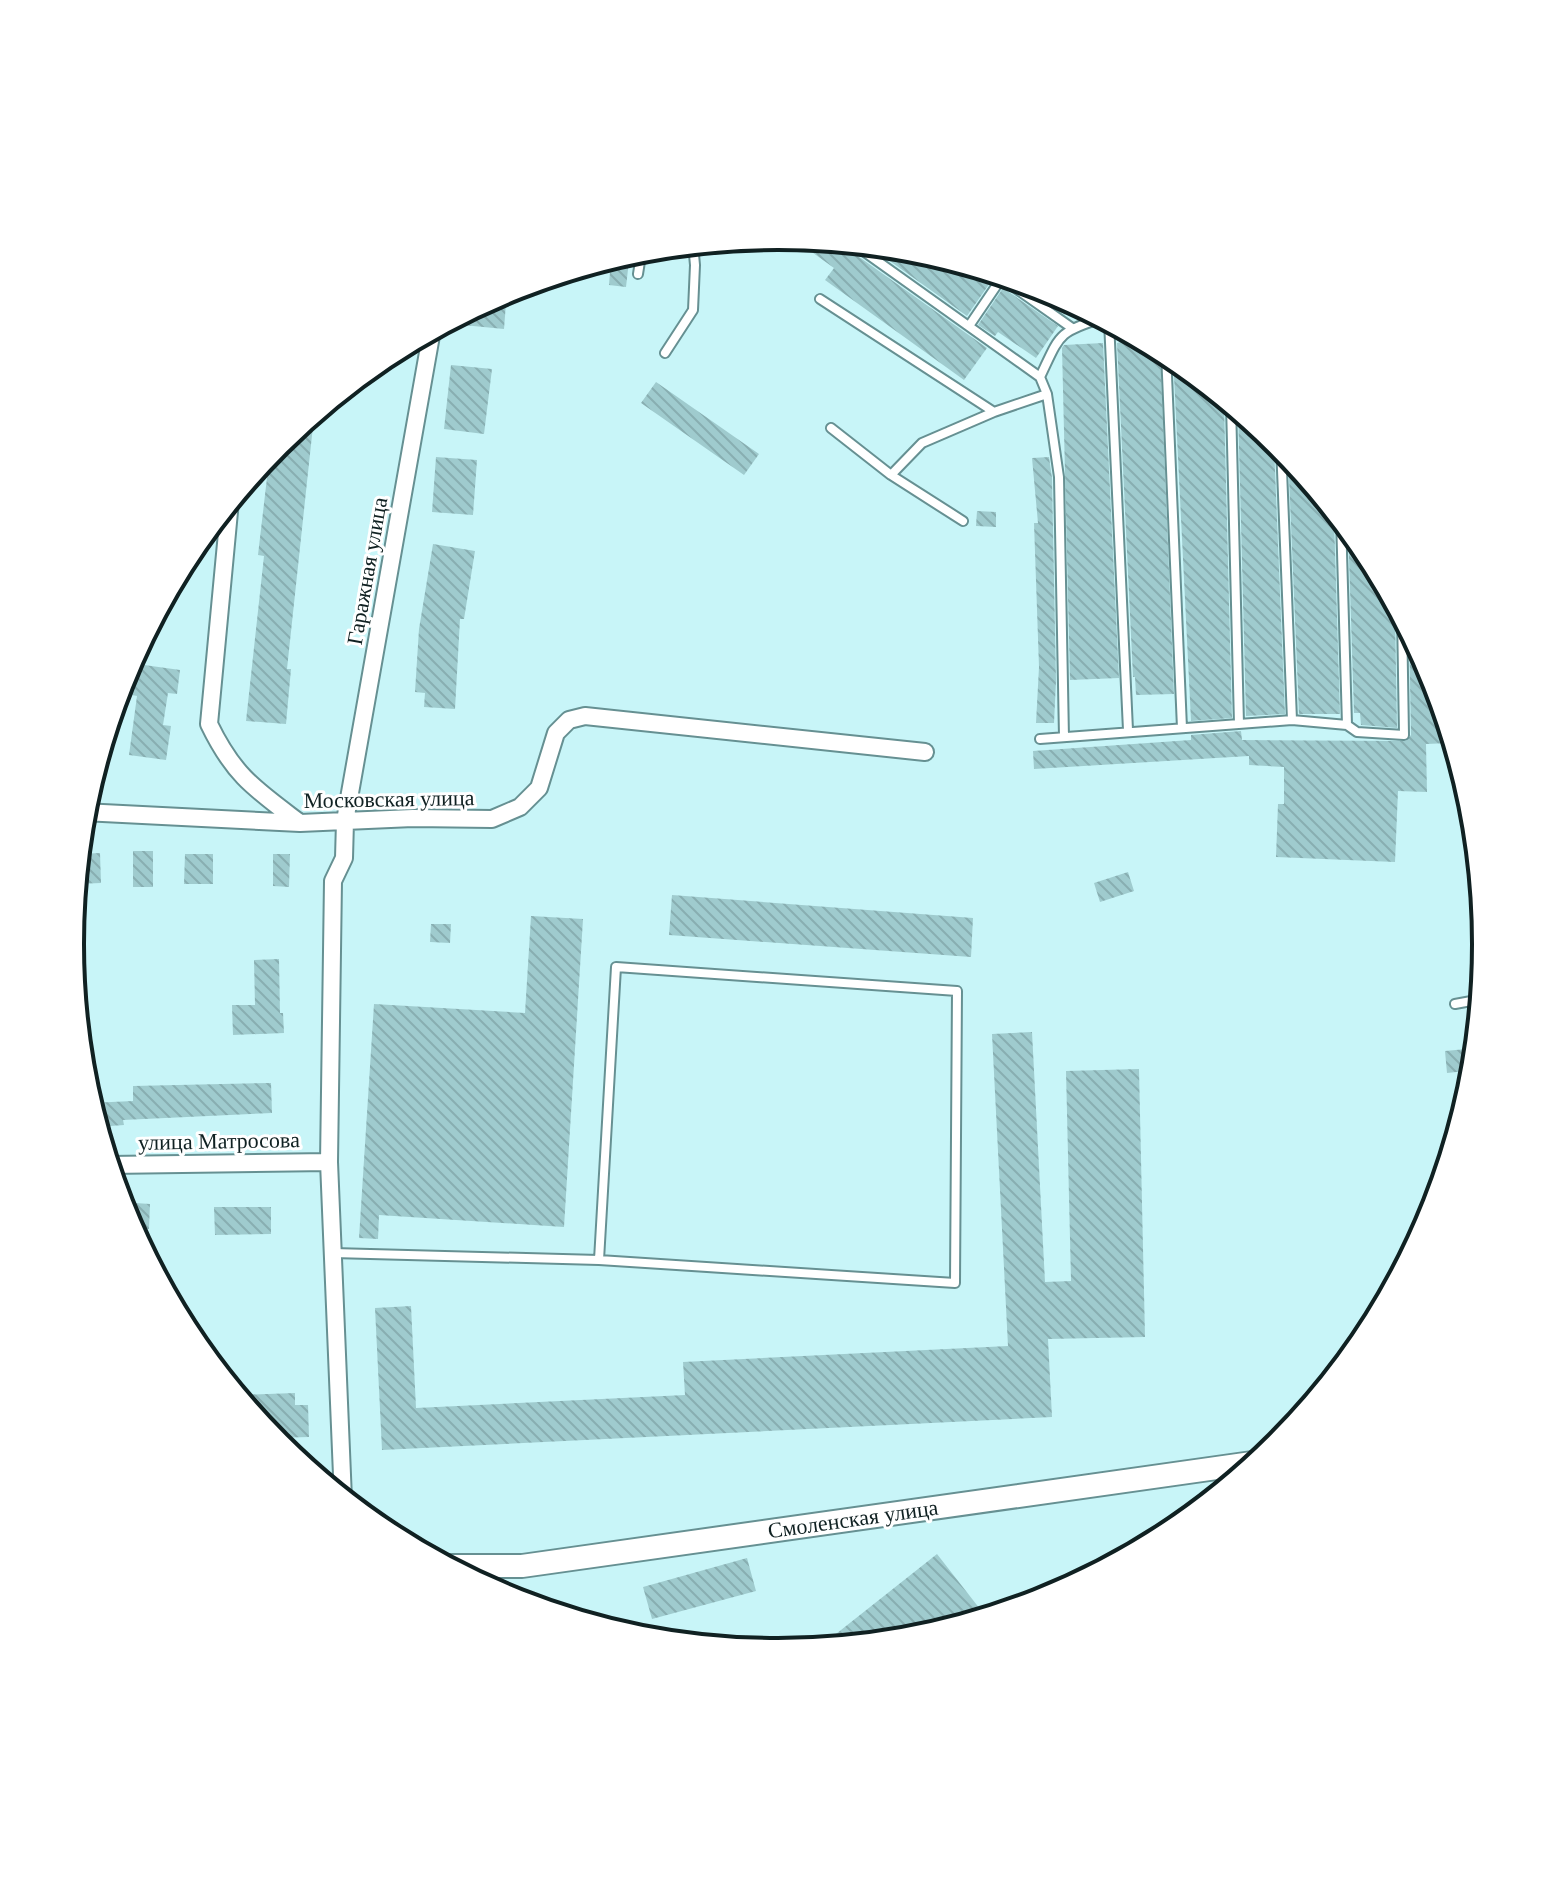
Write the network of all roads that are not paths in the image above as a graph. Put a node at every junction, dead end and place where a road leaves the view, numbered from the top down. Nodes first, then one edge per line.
1 (694, 254) edge
2 (869, 255) edge
3 (640, 264) edge
4 (638, 274) dead end
5 (995, 284) edge
6 (1029, 296) edge
7 (820, 299) dead end
8 (1089, 323) edge
9 (969, 326) junction
10 (1072, 328) junction
11 (1110, 334) edge
12 (430, 344) edge
13 (665, 353) dead end
14 (1167, 369) edge
15 (1040, 377) junction
16 (1047, 394) junction
17 (994, 412) junction
18 (1231, 418) edge
19 (831, 428) dead end
20 (1282, 466) edge
21 (891, 475) junction
22 (228, 521) edge
23 (963, 521) dead end
24 (1342, 538) edge
25 (1402, 640) edge
26 (1292, 720) junction
27 (1239, 724) junction
28 (1347, 725) junction
29 (1182, 728) junction
30 (1128, 730) junction
31 (1064, 737) junction
32 (1040, 739) dead end
33 (925, 752) dead end
34 (96, 813) edge
35 (345, 821) junction
36 (300, 823) junction
37 (1471, 1001) edge
38 (1455, 1004) dead end
39 (329, 1162) junction
40 (120, 1165) edge
41 (333, 1253) junction
42 (599, 1260) junction
43 (1237, 1465) edge
44 (342, 1484) edge
45 (469, 1566) edge

1 - 13 lane
2 - 9 lane
3 - 4 lane
5 - 9 lane
6 - 10 lane
7 - 17 lane
8 - 10 lane
9 - 15 lane
10 - 15 lane
11 - 30 lane
12 - 35 street, Гаражная улица
14 - 29 lane
15 - 16 lane
16 - 17 lane
16 - 31 lane
17 - 21 lane
18 - 27 lane
19 - 21 lane
20 - 26 lane
21 - 23 lane
22 - 36 street
24 - 28 lane
25 - 28 lane
26 - 27 lane
26 - 28 lane
27 - 29 lane
29 - 30 lane
30 - 31 lane
31 - 32 lane
33 - 35 street, Московская улица
34 - 36 street, Московская улица
35 - 36 street, Московская улица
35 - 39 street, Гаражная улица
37 - 38 lane
39 - 40 street, улица Матросова
39 - 41 street, Гаражная улица
41 - 42 lane
41 - 44 street, Гаражная улица
42 - 42 lane
43 - 45 main road, Смоленская улица

